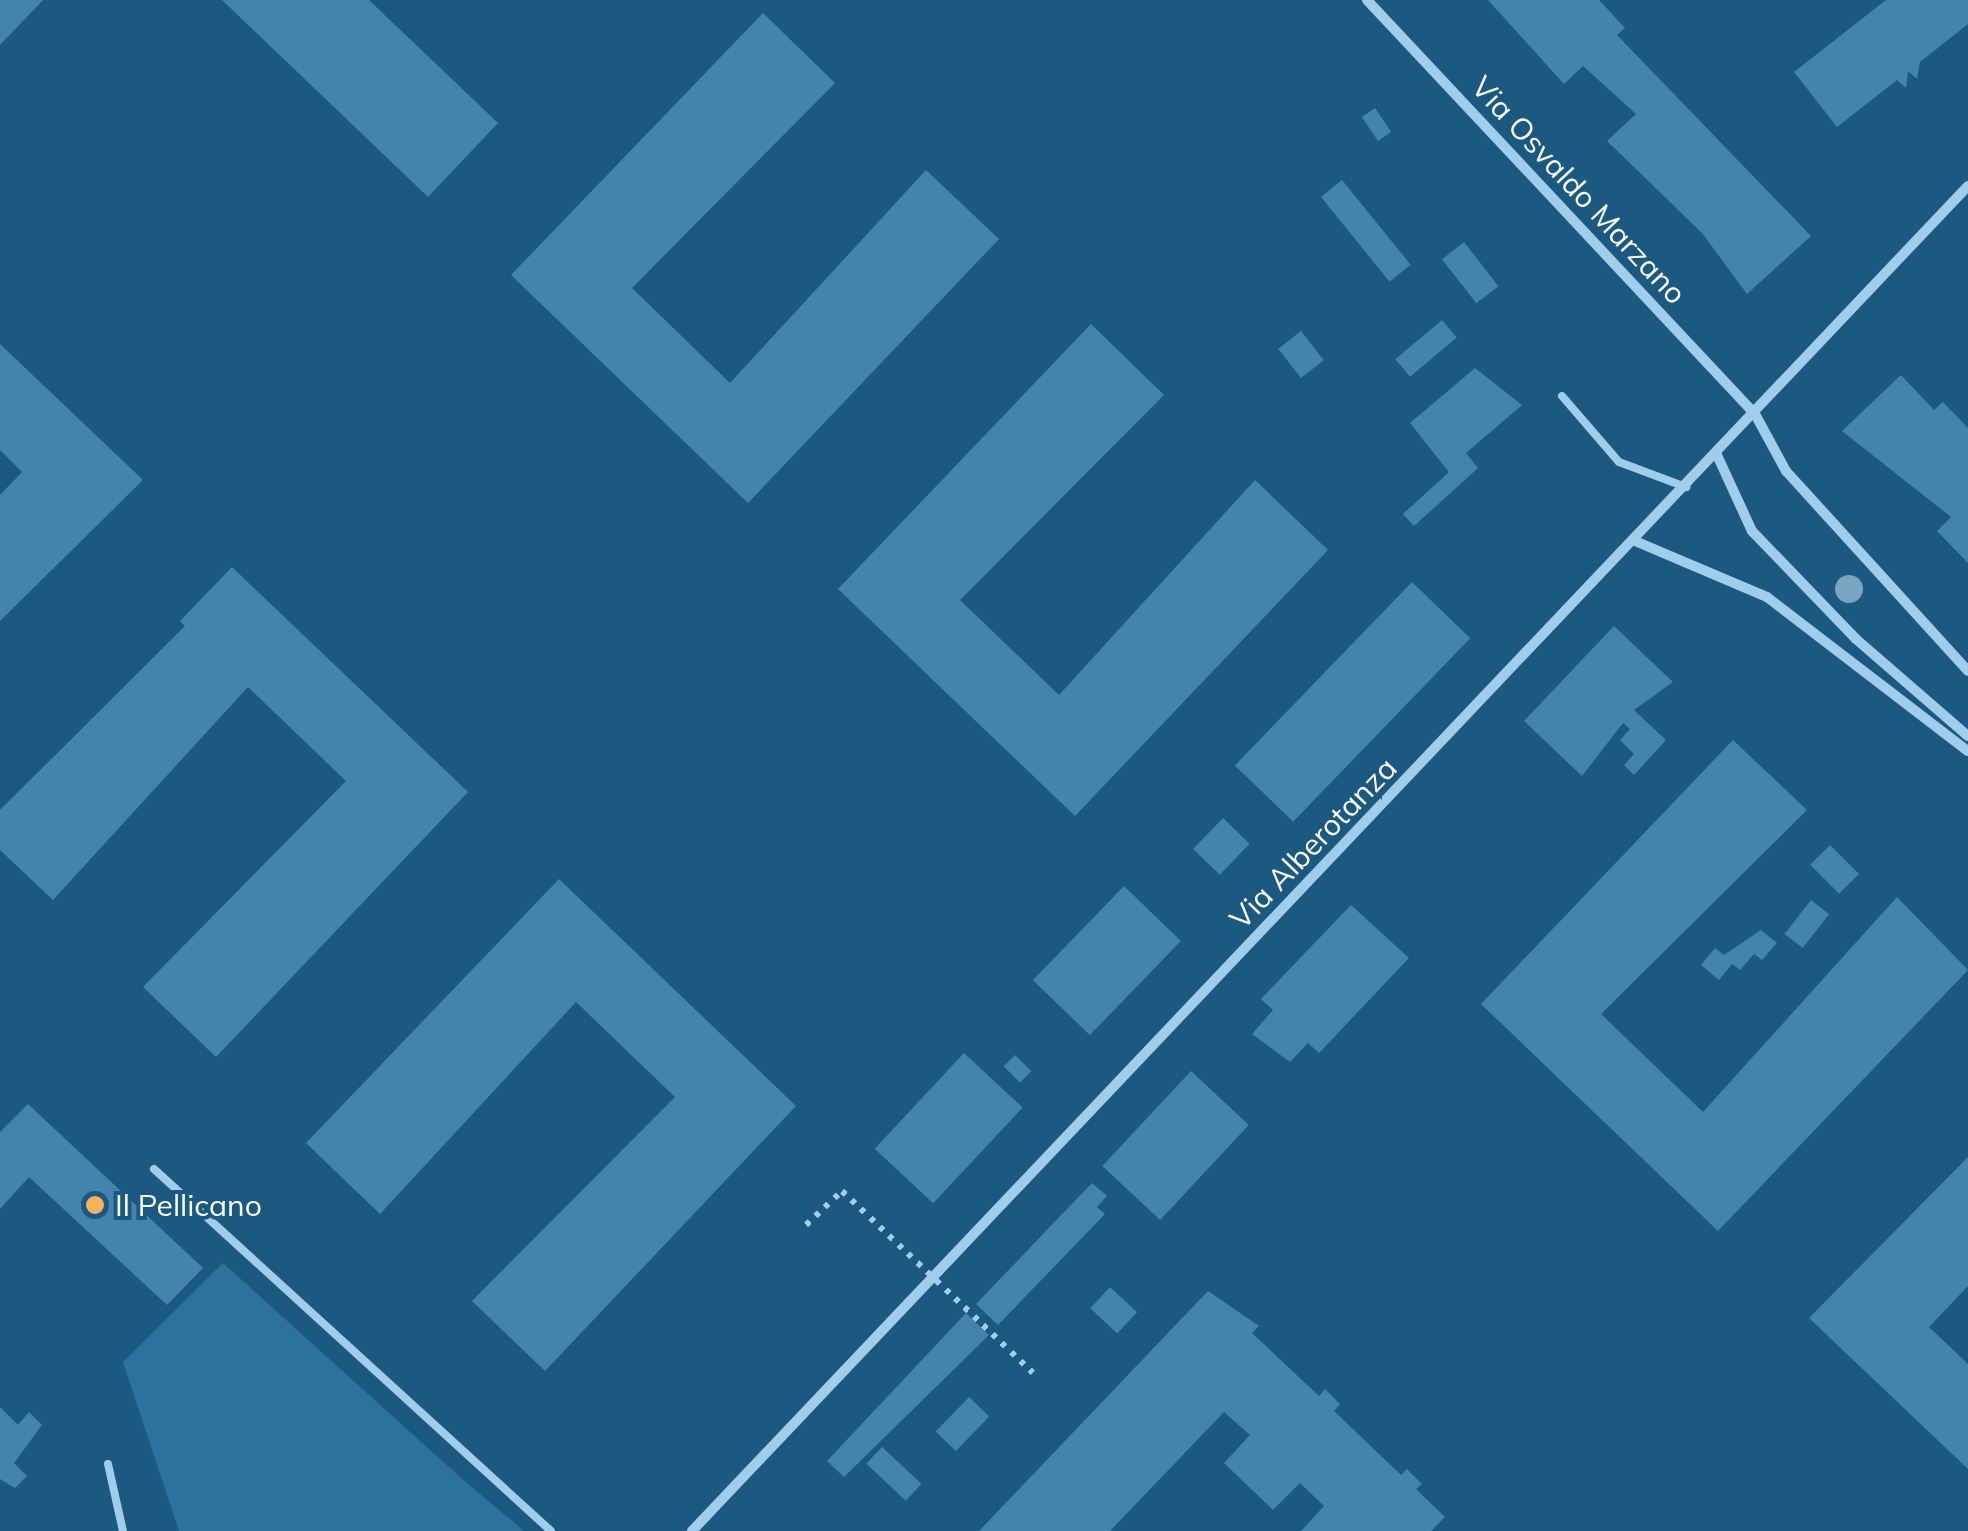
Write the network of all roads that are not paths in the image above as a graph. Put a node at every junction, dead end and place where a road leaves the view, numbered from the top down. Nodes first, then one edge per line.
1 (1367, 0) edge
2 (1968, 186) edge
3 (1562, 396) dead end
4 (1755, 414) junction
5 (1717, 455) junction
6 (1686, 487) junction
7 (1636, 540) junction
8 (1968, 670) edge
9 (1968, 736) edge
10 (1968, 751) edge
11 (154, 1168) dead end
12 (108, 1464) dead end
13 (123, 1531) edge
14 (551, 1531) edge
15 (692, 1531) edge

1 - 4 street, Via Osvaldo Marzano
2 - 4 street, Via Alberotanza
3 - 6 lane
4 - 5 street, Via Alberotanza
4 - 8 street, Via Osvaldo Marzano
5 - 6 street, Via Alberotanza
5 - 9 street
6 - 7 street, Via Alberotanza
7 - 10 street
7 - 15 street, Via Alberotanza
11 - 14 lane
12 - 13 lane

